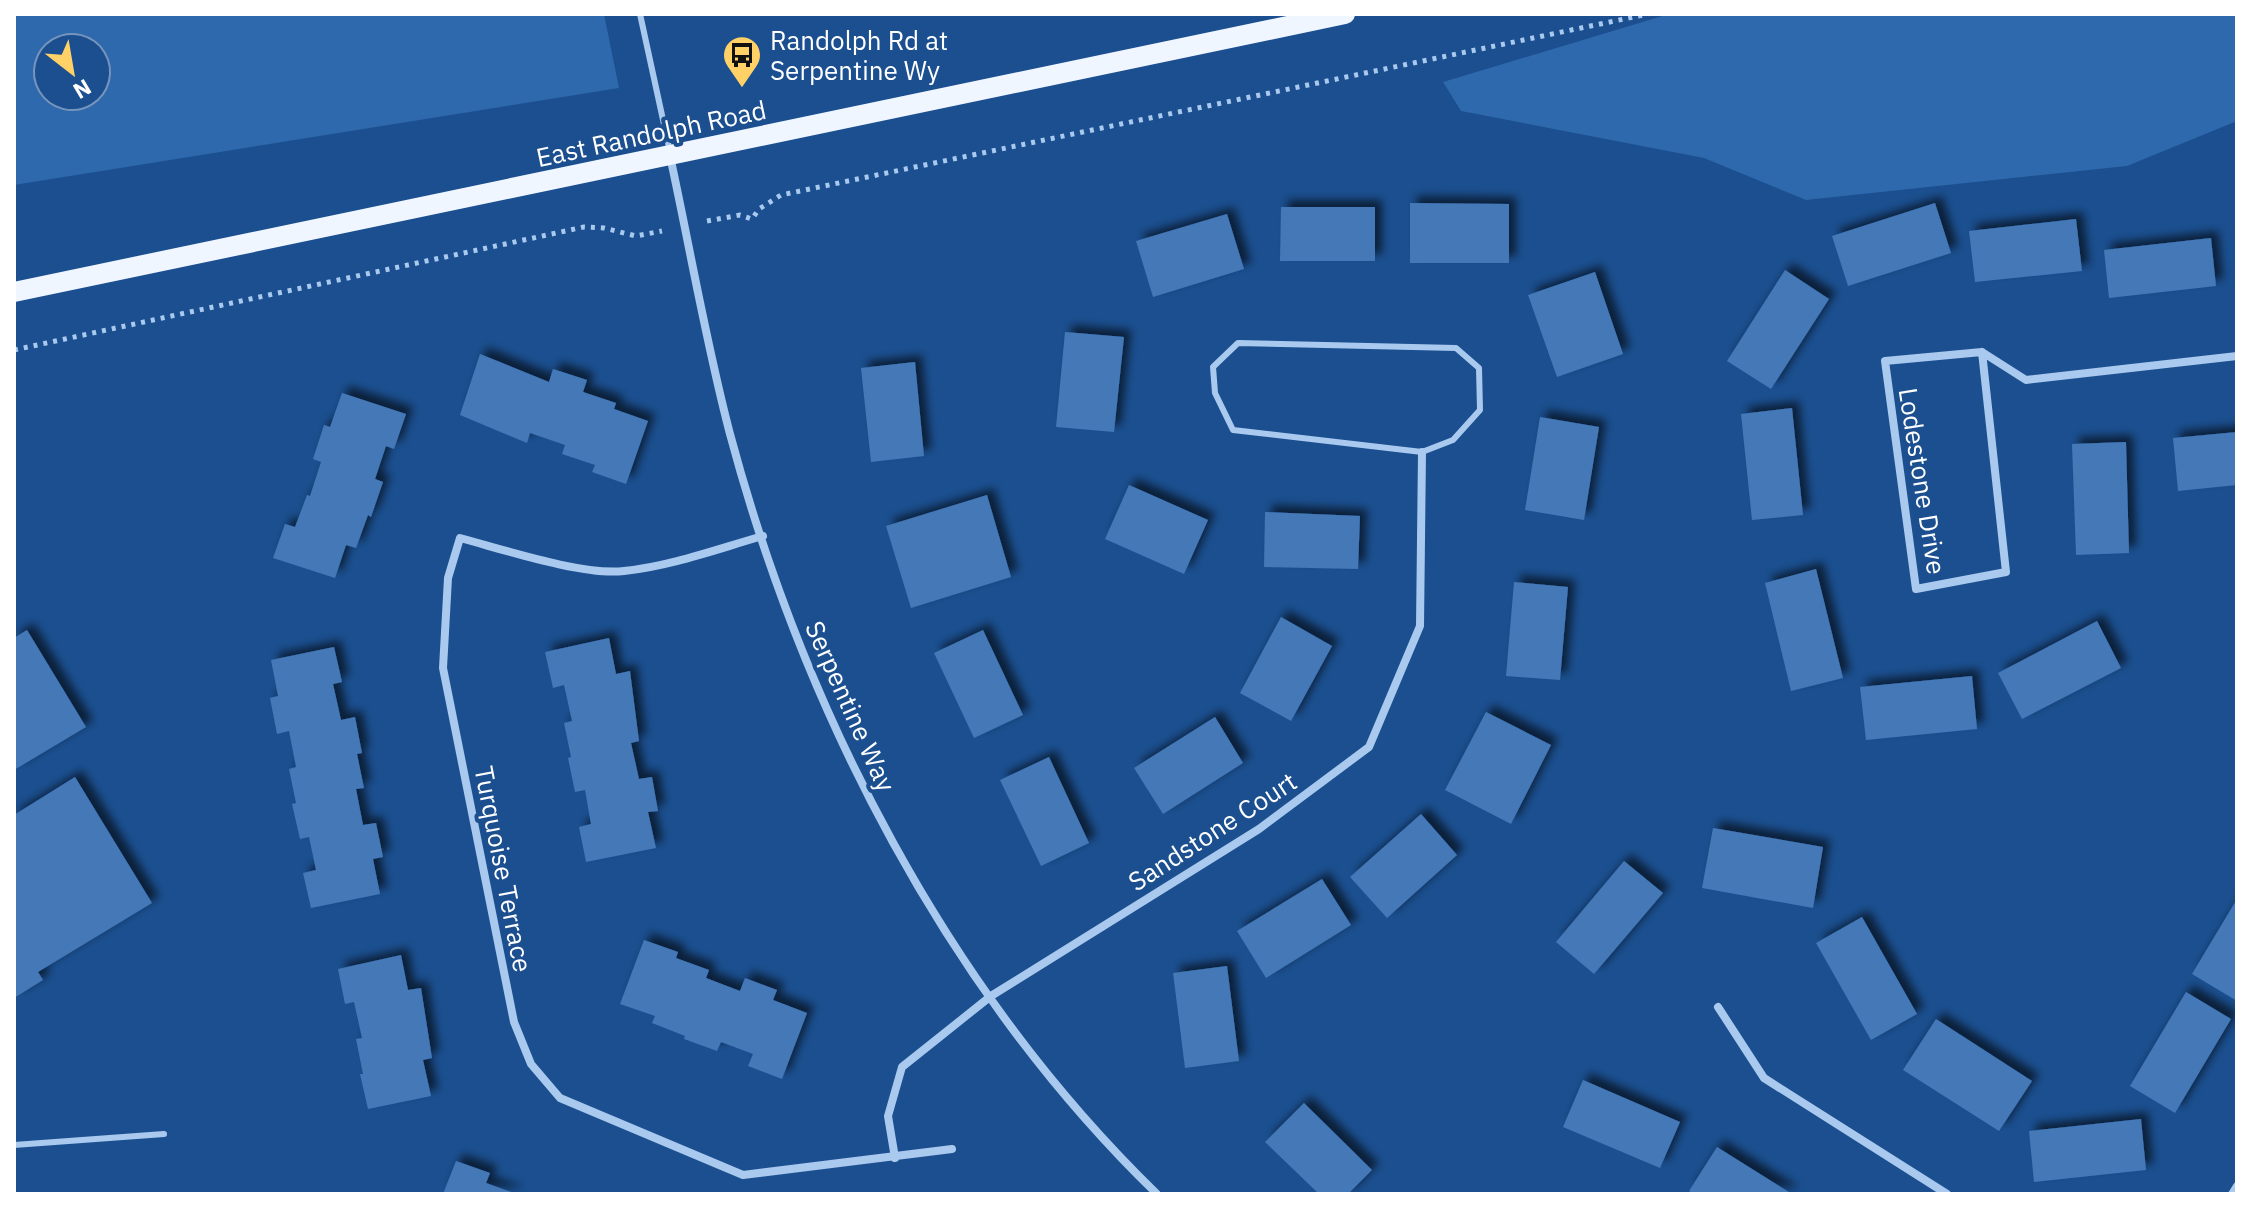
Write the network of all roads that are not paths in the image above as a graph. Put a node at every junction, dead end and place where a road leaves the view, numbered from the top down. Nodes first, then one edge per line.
1 (640, 14) edge
2 (1345, 14) edge
3 (670, 156) junction
4 (14, 292) edge
5 (1982, 352) junction
6 (2237, 356) edge
7 (1422, 452) junction
8 (763, 536) junction
9 (991, 996) junction
10 (1718, 1007) dead end
11 (164, 1134) dead end
12 (14, 1145) edge
13 (952, 1149) dead end
14 (895, 1158) junction
15 (2237, 1186) edge
16 (1157, 1194) edge
17 (1947, 1194) edge
18 (2232, 1194) edge

1 - 3 lane
2 - 3 main road, East Randolph Road
3 - 4 main road, East Randolph Road
3 - 8 street, Serpentine Way
5 - 5 street, Lodestone Drive
5 - 6 street
7 - 7 lane
7 - 9 street, Sandstone Court
8 - 9 street, Serpentine Way
8 - 14 street, Turquoise Terrace
9 - 14 street, Sandstone Court
9 - 16 street, Serpentine Way
10 - 17 street
11 - 12 lane
13 - 14 street, Turquoise Terrace
15 - 18 street

